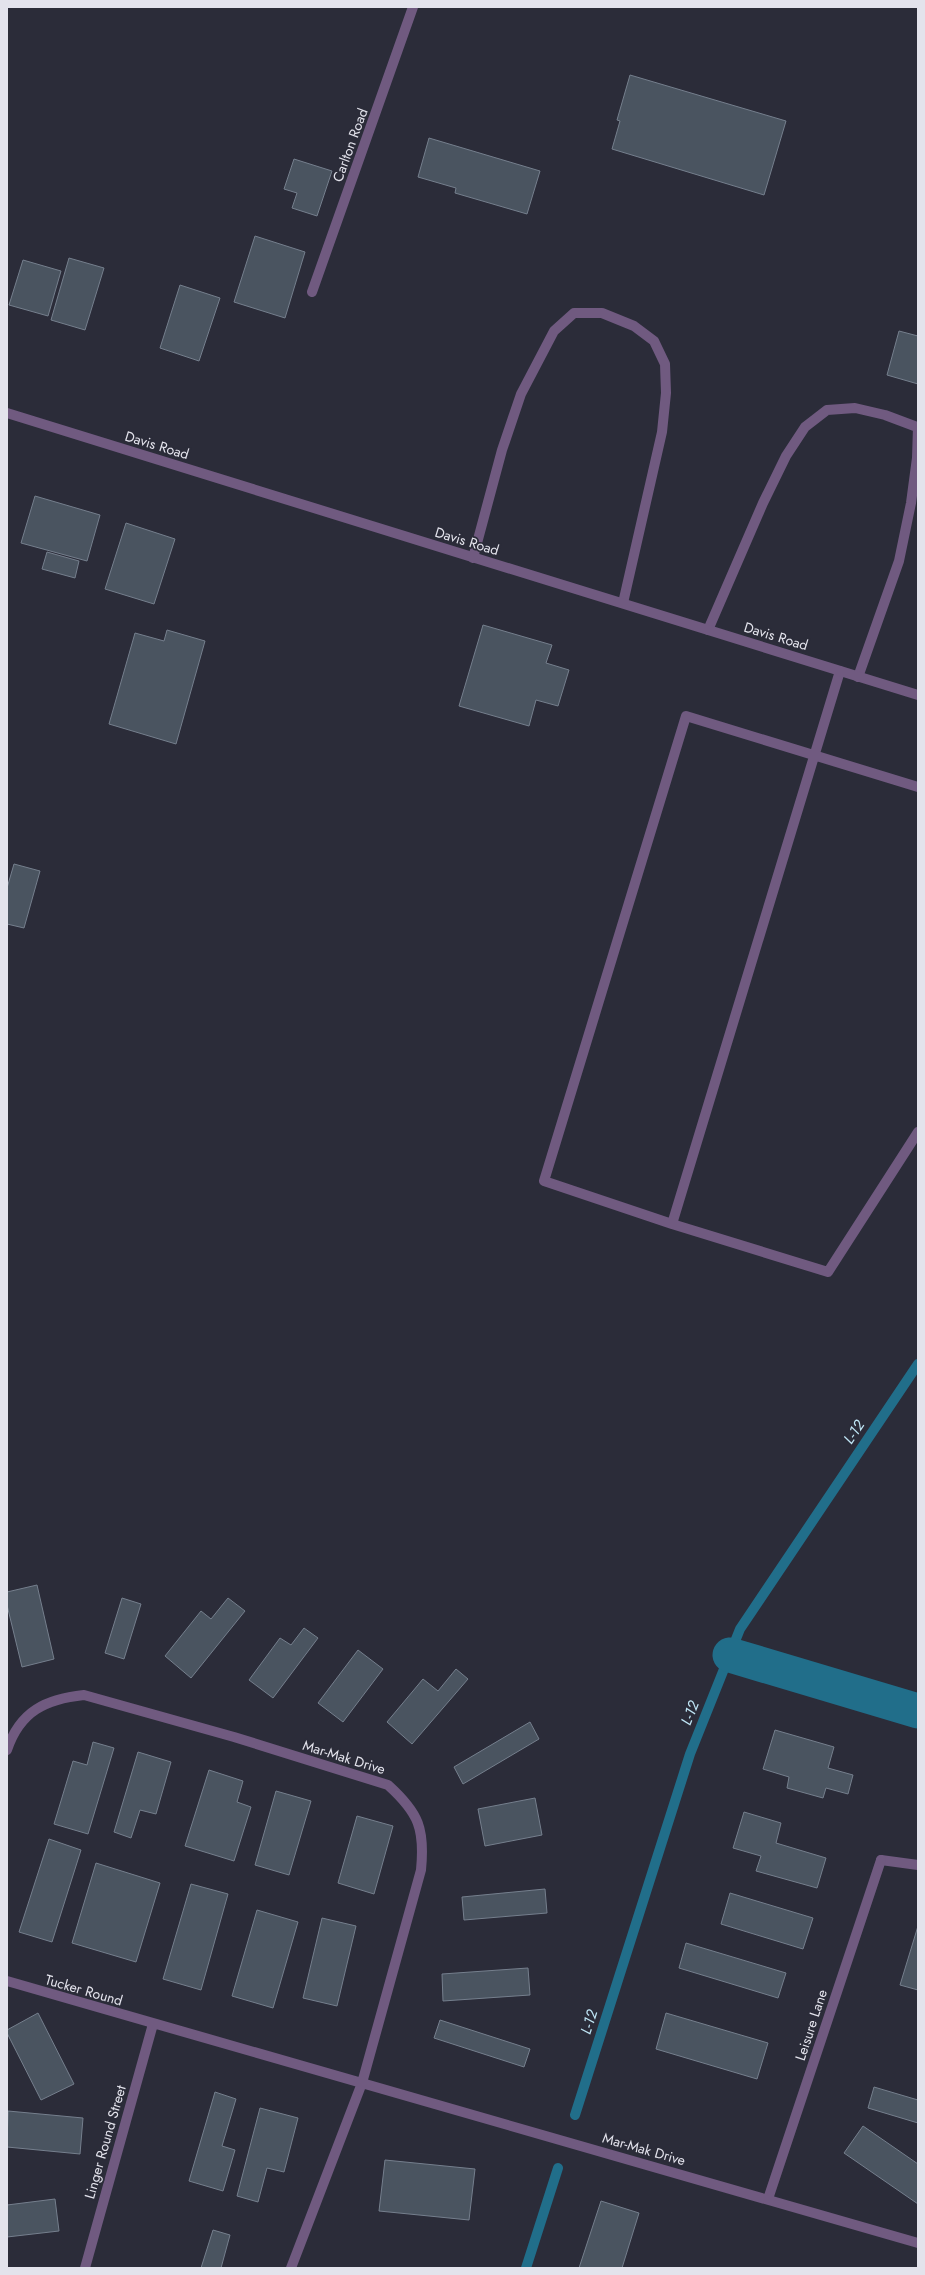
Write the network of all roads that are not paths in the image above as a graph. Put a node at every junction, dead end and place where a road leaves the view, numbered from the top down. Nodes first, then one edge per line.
1 (413, 7) edge
2 (312, 292) dead end
3 (7, 413) edge
4 (918, 427) edge
5 (473, 558) junction
6 (623, 603) junction
7 (708, 630) junction
8 (840, 671) junction
9 (858, 676) junction
10 (918, 695) edge
11 (815, 755) junction
12 (918, 787) edge
13 (918, 1132) edge
14 (672, 1224) junction
15 (7, 1750) edge
16 (918, 1865) edge
17 (7, 1981) edge
18 (153, 2024) junction
19 (362, 2083) junction
20 (768, 2198) junction
21 (918, 2243) edge
22 (85, 2268) edge
23 (291, 2268) edge

1 - 2 street, Carlton Road
3 - 5 street, Davis Road
4 - 7 street
4 - 9 street
5 - 6 street, Davis Road
5 - 6 street
6 - 7 street, Davis Road
7 - 8 street, Davis Road
8 - 9 street, Davis Road
8 - 11 street
9 - 10 street, Davis Road
11 - 12 street
11 - 14 street
11 - 14 street
13 - 14 street
15 - 19 street, Mar-Mak Drive
16 - 20 street, Leisure Lane
17 - 18 street, Tucker Round
18 - 19 street, Mar-Mak Drive
18 - 22 street, Linger Round Street
19 - 20 street, Mar-Mak Drive
19 - 23 street
20 - 21 street, Mar-Mak Drive

